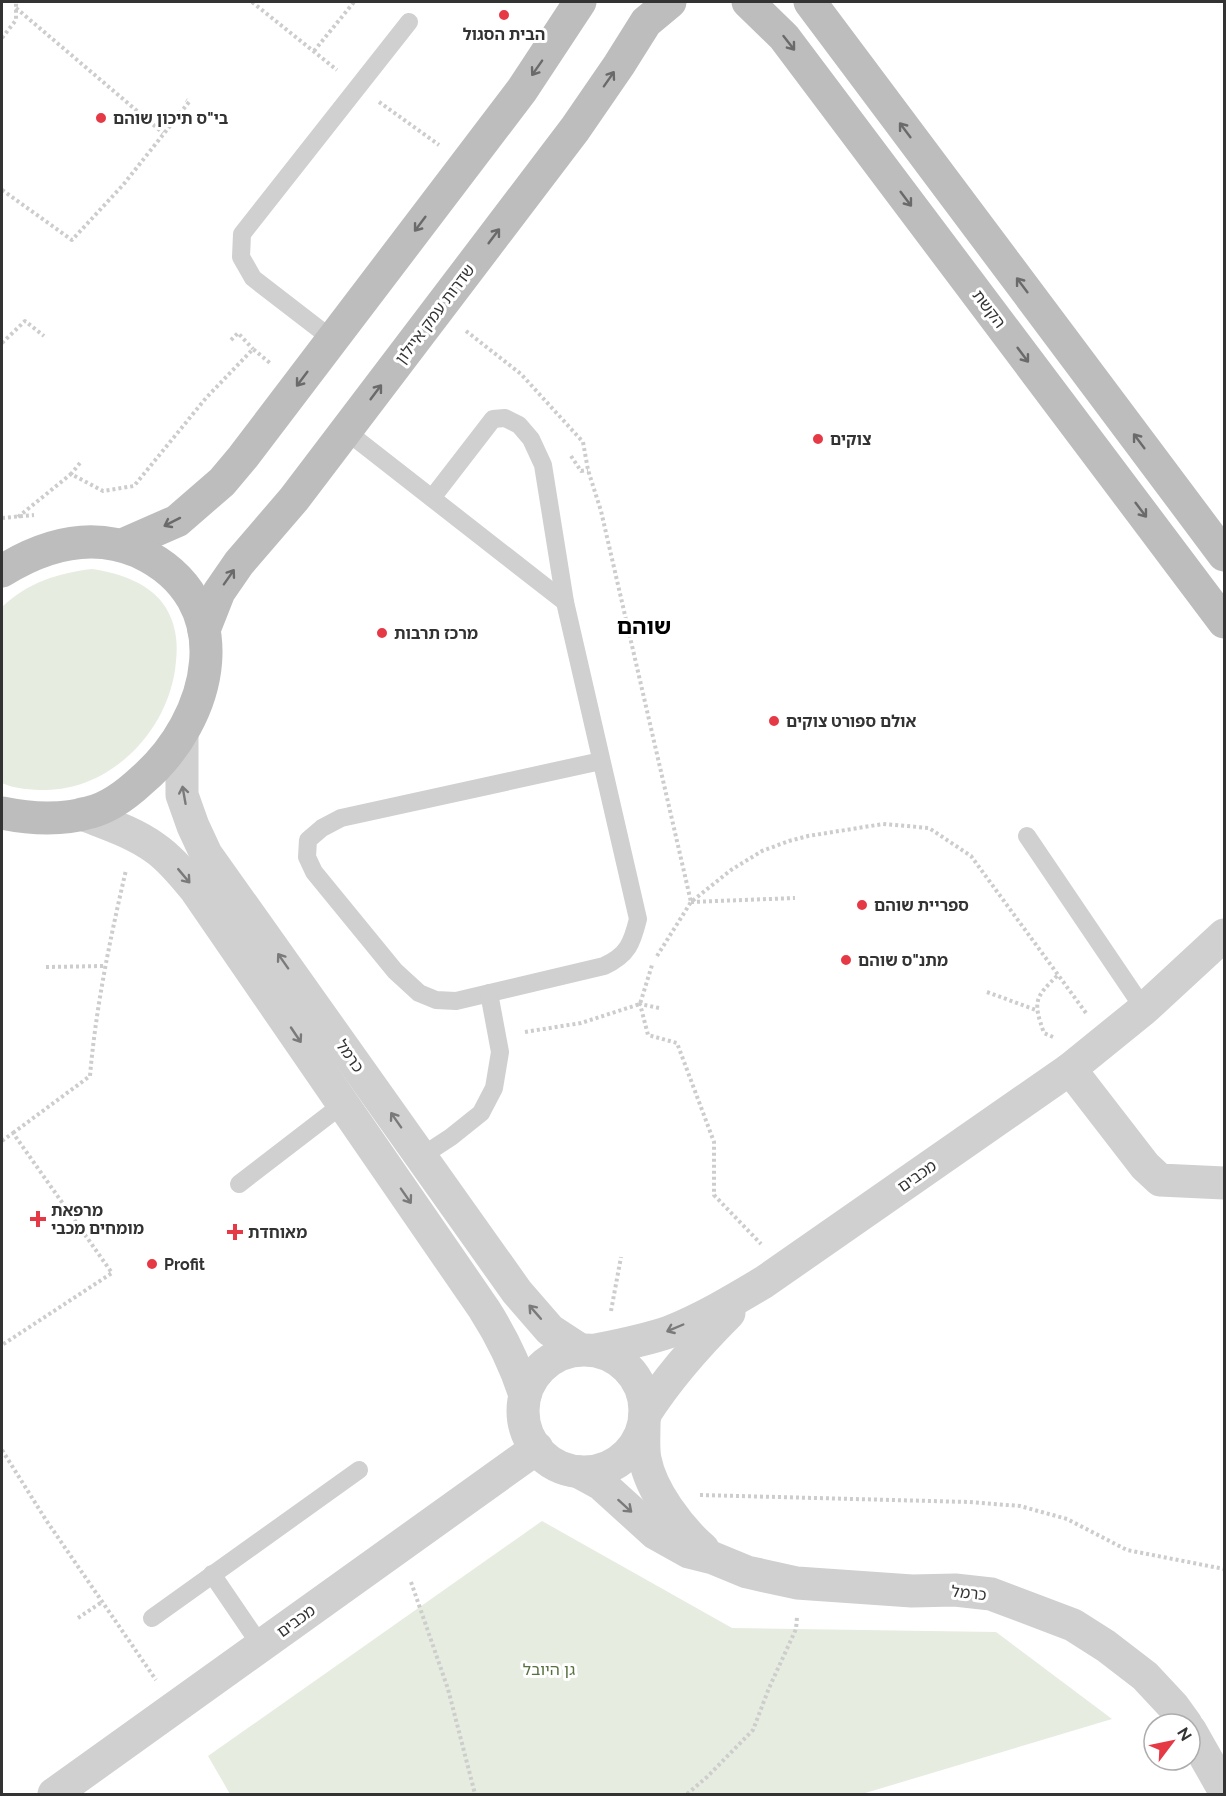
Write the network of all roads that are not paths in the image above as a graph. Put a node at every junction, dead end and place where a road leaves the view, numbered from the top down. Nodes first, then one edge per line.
1 (580, 2) edge
2 (670, 2) edge
3 (748, 2) edge
4 (810, 2) edge
5 (409, 22) dead end
6 (332, 339) junction
7 (346, 431) junction
8 (432, 498) junction
9 (122, 544) junction
10 (1224, 555) edge
11 (8, 562) edge
12 (565, 602) junction
13 (1224, 622) edge
14 (204, 630) junction
15 (182, 733) junction
16 (601, 761) junction
17 (82, 814) junction
18 (10, 821) edge
19 (1027, 836) dead end
20 (1224, 935) edge
21 (489, 993) junction
22 (1144, 1009) junction
23 (1070, 1069) junction
24 (343, 1104) junction
25 (422, 1156) junction
26 (1224, 1183) edge
27 (239, 1184) dead end
28 (772, 1277) junction
29 (588, 1350) junction
30 (525, 1395) junction
31 (644, 1420) junction
32 (537, 1448) junction
33 (359, 1470) dead end
34 (579, 1472) junction
35 (713, 1558) junction
36 (212, 1574) junction
37 (152, 1618) dead end
38 (261, 1646) junction
39 (1177, 1712) edge
40 (1202, 1751) edge
41 (1224, 1790) edge
42 (54, 1794) edge

1 -> 6 main road
7 -> 2 main road, שדרות עמק איילון
3 -> 13 main road, הקשת
10 -> 4 main road
5 - 6 lane
6 -> 9 main road
7 - 8 lane
14 -> 7 main road, שדרות עמק איילון
8 - 12 lane
8 - 12 lane
9 - 11 main road
9 - 14 main road
12 - 16 lane
14 - 15 main road
15 - 17 main road
25 -> 15 street, כרמל
16 - 21 lane
16 - 21 lane
17 - 18 main road
17 -> 24 street, כרמל
19 - 22 lane
20 - 22 street, מכבים
21 - 25 lane
22 - 23 street, מכבים
23 - 26 street
23 - 28 street, מכבים
24 - 27 lane
24 -> 30 street, כרמל
29 -> 25 street, כרמל
28 -> 29 street, מכבים
28 - 31 street, מכבים
29 - 30 street
29 - 31 street
30 - 32 street
31 - 34 street
31 - 35 street, כרמל
32 - 34 street
32 - 38 street, מכבים
33 - 36 lane
34 -> 35 street, כרמל
35 - 39 street, כרמל
36 - 37 lane
36 - 38 lane
38 - 42 street, מכבים
40 - 41 street

